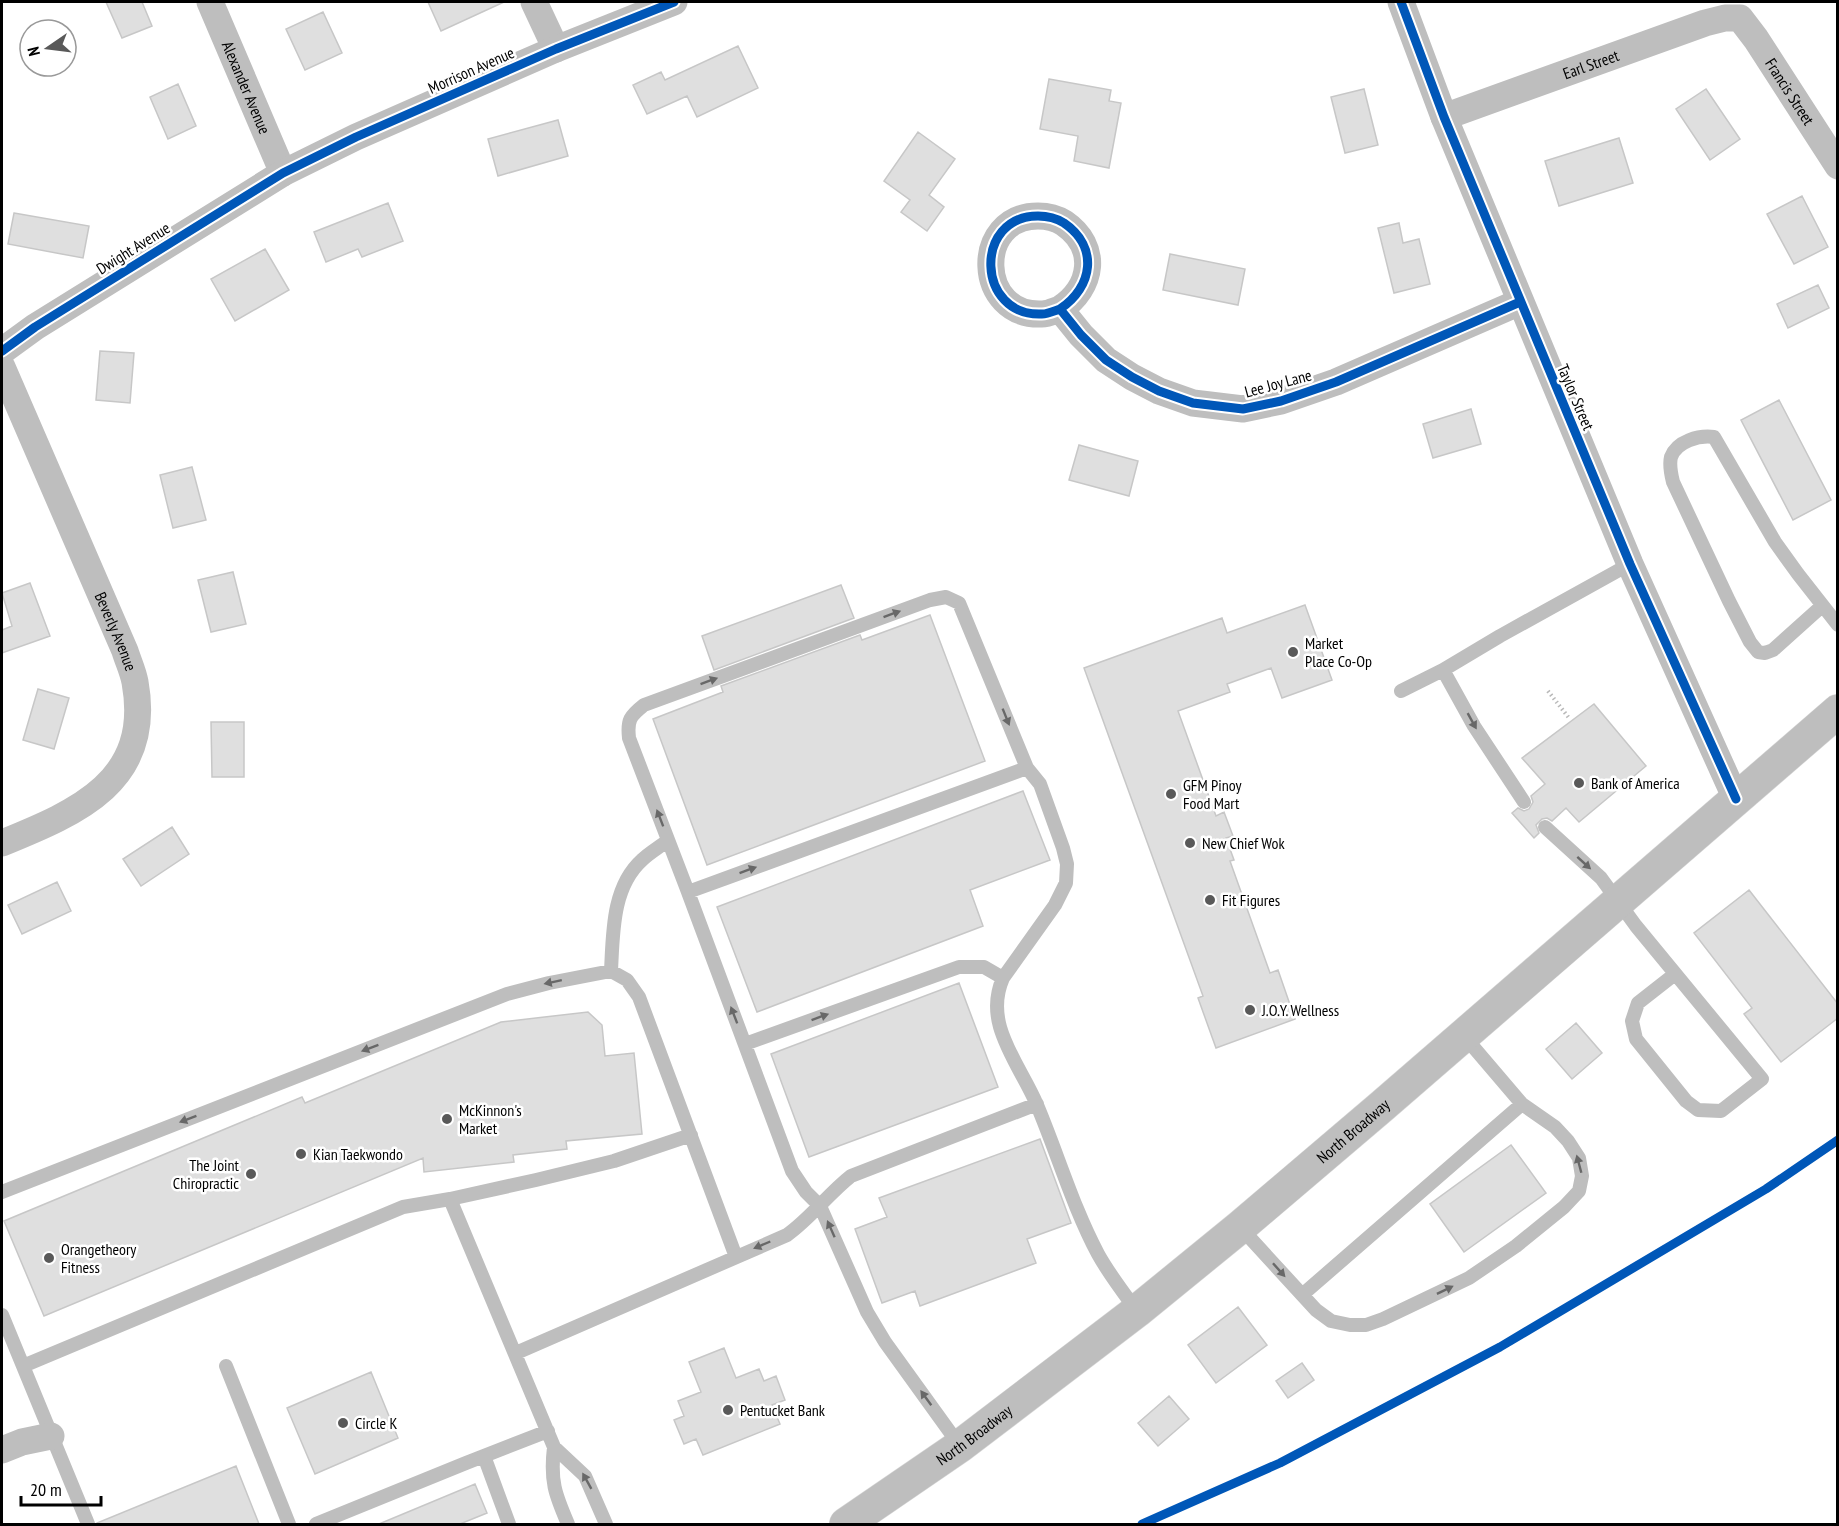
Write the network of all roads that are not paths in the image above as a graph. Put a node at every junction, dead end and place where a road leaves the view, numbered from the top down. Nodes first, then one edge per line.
1 (210, 2) edge
2 (534, 2) edge
3 (674, 2) edge
4 (1401, 2) edge
5 (1740, 18) joint
6 (556, 49) junction
7 (1444, 117) junction
8 (1838, 166) edge
9 (283, 173) junction
10 (1520, 302) junction
11 (1060, 309) dead end
12 (2, 351) edge
13 (2, 367) edge
14 (1630, 564) junction
15 (1822, 606) junction
16 (1838, 625) edge
17 (1443, 670) junction
18 (1401, 691) dead end
19 (1838, 711) edge
20 (1027, 768) junction
21 (1736, 799) junction
22 (1524, 802) dead end
23 (1545, 827) dead end
24 (668, 840) junction
25 (2, 843) edge
26 (688, 892) junction
27 (1619, 902) junction
28 (611, 970) junction
29 (1675, 974) junction
30 (1003, 978) junction
31 (1464, 1036) junction
32 (745, 1044) junction
33 (1037, 1104) junction
34 (1522, 1104) junction
35 (691, 1135) junction
36 (2, 1192) edge
37 (450, 1199) junction
38 (820, 1206) junction
39 (1240, 1227) junction
40 (736, 1257) junction
41 (1302, 1295) junction
42 (1137, 1311) junction
43 (2, 1315) edge
44 (516, 1353) junction
45 (23, 1366) junction
46 (226, 1366) dead end
47 (548, 1431) junction
48 (51, 1436) junction
49 (960, 1446) junction
50 (554, 1447) junction
51 (2, 1450) edge
52 (484, 1456) junction
53 (88, 1524) edge
54 (289, 1524) edge
55 (316, 1524) edge
56 (509, 1524) edge
57 (567, 1524) edge
58 (606, 1524) edge
59 (846, 1524) edge

1 - 9 street, Alexander Avenue
2 - 6 street
3 - 6 street, Morrison Avenue
4 - 7 street, Taylor Street
5 - 7 street, Earl Street
5 - 8 street, Francis Street
6 - 9 street, Morrison Avenue
7 - 10 street, Taylor Street
9 - 12 street, Dwight Avenue
10 - 11 street, Lee Joy Lane
10 - 14 street, Taylor Street
13 - 25 street, Beverly Avenue
14 - 17 lane
14 - 21 street, Taylor Street
15 - 15 lane
15 - 16 lane
17 - 18 lane
17 -> 22 lane
19 - 21 main road, North Broadway
24 -> 20 lane
26 -> 20 lane
20 - 30 lane
21 - 27 main road, North Broadway
23 -> 27 lane
24 - 26 lane
24 - 28 lane
32 -> 26 lane
27 - 29 lane
27 - 31 main road, North Broadway
28 - 35 lane
28 -> 36 lane
29 - 29 lane
32 -> 30 lane
30 - 33 lane
31 - 34 lane
31 - 39 main road, North Broadway
32 - 38 lane
33 - 38 lane
33 - 42 lane
34 - 41 lane
41 -> 34 lane
35 - 37 lane
35 - 40 lane
37 - 44 lane
37 - 45 lane
38 -> 40 lane
49 -> 38 lane
39 -> 41 lane
39 - 42 main road, North Broadway
40 - 44 lane
42 - 49 main road, North Broadway
43 - 45 lane
44 - 47 lane
45 - 48 lane
46 - 54 lane
47 - 50 lane
47 - 52 lane
48 - 51 street
48 - 53 lane
49 - 59 main road, North Broadway
50 - 57 lane
58 -> 50 lane
52 - 55 lane
52 - 56 lane

